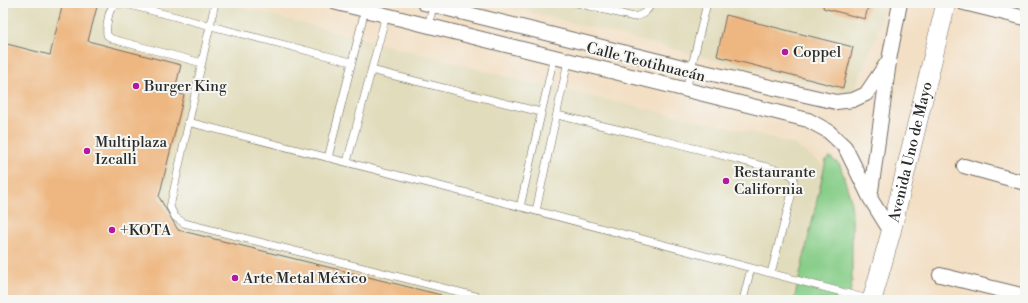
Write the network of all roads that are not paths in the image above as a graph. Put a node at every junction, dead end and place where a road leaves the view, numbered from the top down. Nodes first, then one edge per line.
1 (215, 3) edge
2 (337, 3) edge
3 (577, 3) edge
4 (651, 3) edge
5 (707, 3) edge
6 (900, 3) edge
7 (946, 3) edge
8 (964, 3) edge
9 (430, 4) edge
10 (365, 10) junction
11 (386, 15) junction
12 (1025, 18) edge
13 (211, 25) junction
14 (428, 26) junction
15 (554, 57) junction
16 (889, 60) junction
17 (568, 61) junction
18 (351, 62) junction
19 (202, 63) junction
20 (371, 70) junction
21 (691, 70) junction
22 (686, 90) junction
23 (542, 112) junction
24 (556, 115) junction
25 (188, 122) junction
26 (328, 158) junction
27 (347, 162) junction
28 (964, 166) dead end
29 (1025, 183) edge
30 (870, 198) junction
31 (520, 207) junction
32 (536, 211) junction
33 (891, 232) junction
34 (751, 268) junction
35 (771, 273) junction
36 (940, 275) dead end
37 (1025, 296) edge
38 (491, 300) edge
39 (743, 300) edge
40 (872, 300) edge

1 - 13 lane
2 - 10 street, Calle Teotihuacán
3 - 4 lane
5 - 21 lane
6 - 16 street
7 - 33 main road, Avenida Uno de Mayo
8 - 12 street
9 - 14 lane
9 - 21 street, Calle Teotihuacán
10 - 11 street, Calle Teotihuacán
10 - 18 lane
11 - 14 street, Calle Teotihuacán
11 - 20 lane
13 - 18 lane
13 - 19 lane
13 - 19 lane
14 - 15 street, Calle Teotihuacán
15 - 17 street, Calle Teotihuacán
15 - 23 lane
16 - 21 street, Calle Teotihuacán
16 - 30 street
17 - 22 street, Calle Teotihuacán
17 - 24 lane
18 - 26 lane
19 - 25 lane
20 - 23 lane
20 - 27 lane
21 - 22 lane
22 - 30 street, Calle Teotihuacán
23 - 31 lane
24 - 32 lane
24 - 35 lane
25 - 26 lane
25 - 38 lane
26 - 27 lane
27 - 31 lane
28 - 29 street
30 - 33 street, Calle Teotihuacán
31 - 32 lane
32 - 34 lane
33 - 40 main road, Avenida Uno de Mayo
34 - 35 lane
34 - 39 lane
35 - 40 lane
36 - 37 street

